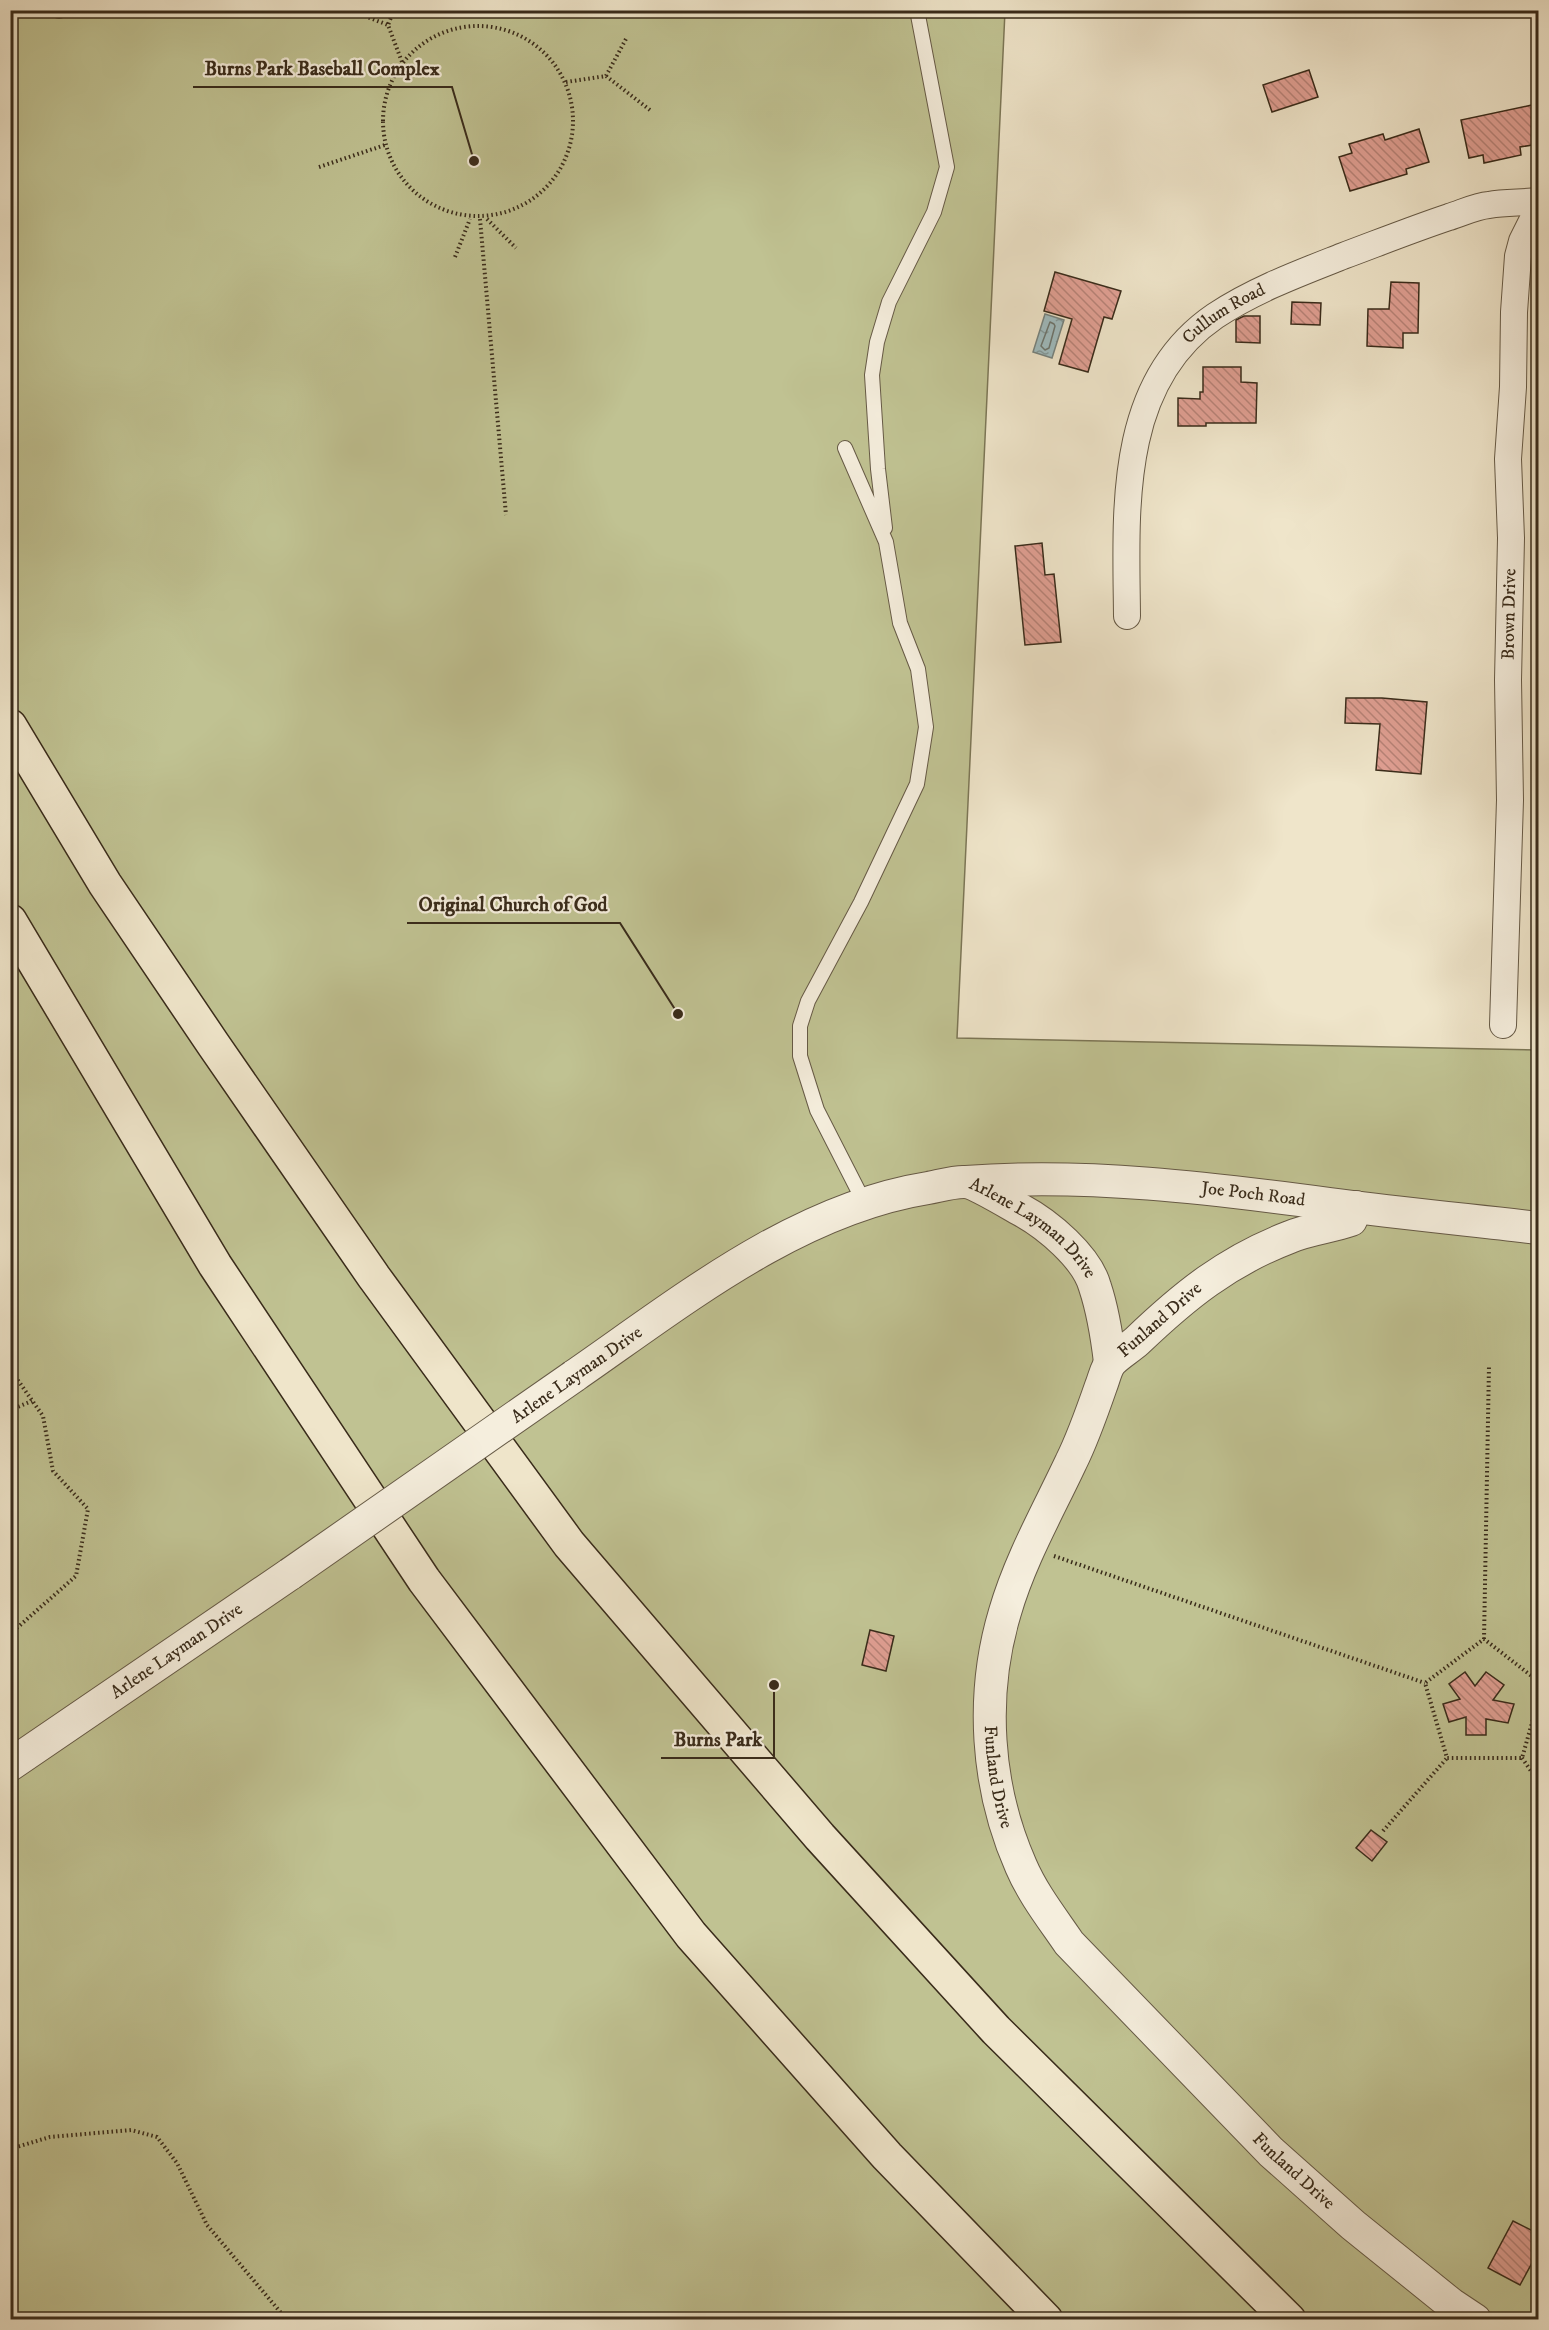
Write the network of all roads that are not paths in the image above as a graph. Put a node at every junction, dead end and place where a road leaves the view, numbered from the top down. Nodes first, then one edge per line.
1 (917, 10) edge
2 (1539, 201) edge
3 (1539, 209) edge
4 (844, 448) dead end
5 (886, 542) junction
6 (1127, 616) dead end
7 (10, 726) edge
8 (10, 921) edge
9 (1503, 1025) dead end
10 (966, 1182) junction
11 (865, 1204) junction
12 (1356, 1207) junction
13 (1539, 1228) edge
14 (1110, 1362) junction
15 (10, 1765) edge
16 (1046, 2319) edge
17 (1289, 2319) edge
18 (1475, 2319) edge

1 - 5 lane
2 - 6 street, Cullum Road
3 - 9 street, Brown Drive
4 - 5 lane
5 - 11 lane
7 - 17 highway
8 - 16 highway
10 - 11 street, Arlene Layman Drive
10 - 12 street, Joe Poch Road
10 - 14 street, Arlene Layman Drive
11 - 15 street, Arlene Layman Drive, bridge
12 - 13 street, Joe Poch Road
12 - 14 street, Funland Drive
14 - 18 street, Funland Drive

